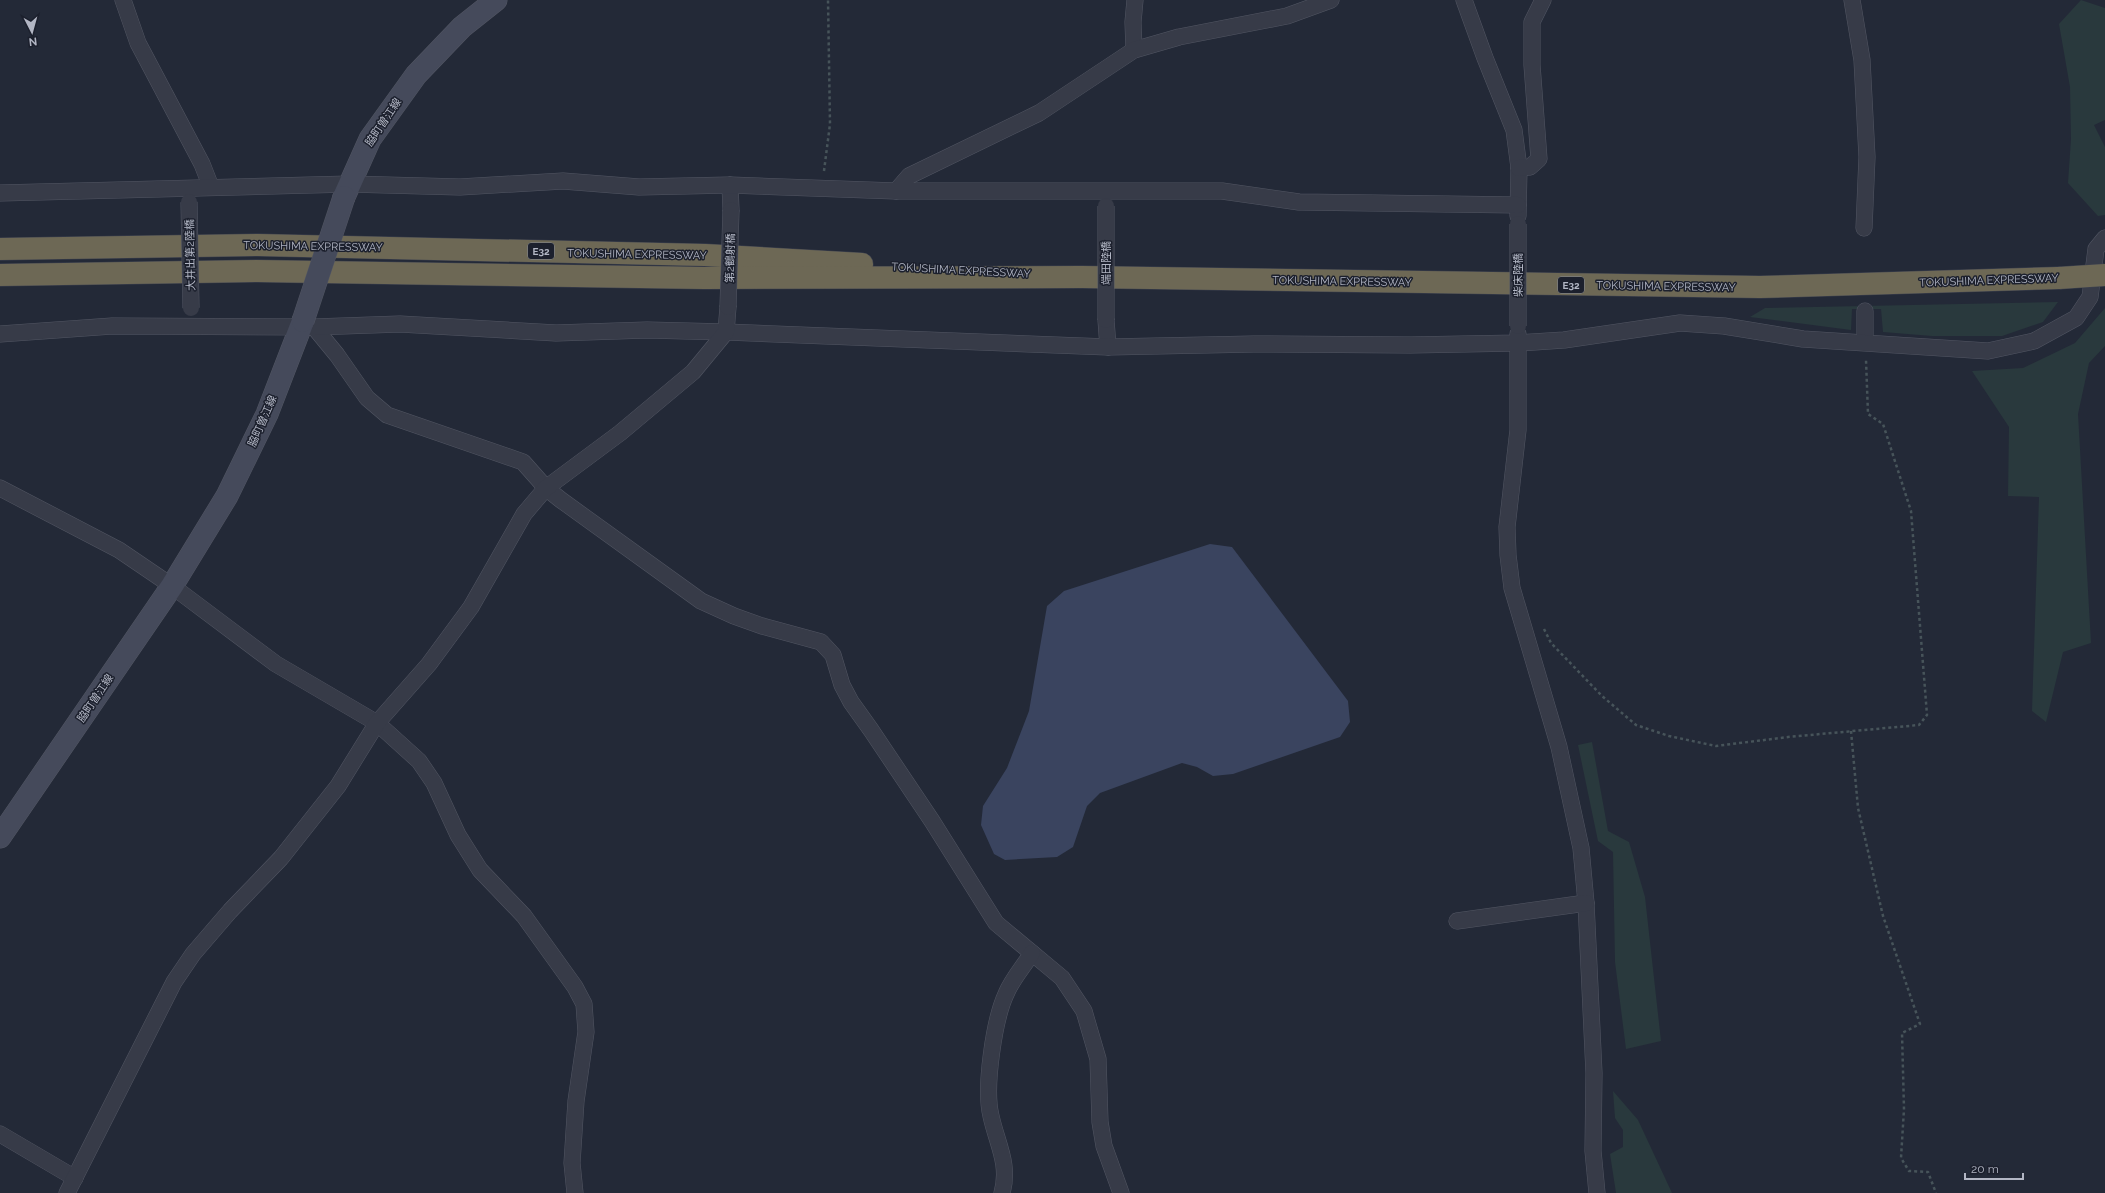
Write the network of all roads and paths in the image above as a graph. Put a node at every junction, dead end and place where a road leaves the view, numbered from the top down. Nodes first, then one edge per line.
1 (123, 0) edge
2 (496, 0) edge
3 (828, 0) edge
4 (1135, 0) edge
5 (1332, 0) edge
6 (1464, 0) edge
7 (1543, 0) edge
8 (1852, 0) edge
9 (1134, 50) junction
10 (1519, 168) junction
11 (730, 185) junction
12 (211, 187) junction
13 (822, 189) junction
14 (346, 191) junction
15 (896, 191) junction
16 (0, 193) edge
17 (189, 195) junction
18 (1105, 199) junction
19 (1518, 205) junction
20 (1864, 228) dead end
21 (2105, 238) edge
22 (0, 248) edge
23 (0, 275) edge
24 (2105, 275) edge
25 (1082, 277) junction
26 (1865, 311) dead end
27 (191, 325) junction
28 (306, 325) junction
29 (726, 332) junction
30 (0, 334) edge
31 (1865, 341) junction
32 (1518, 343) junction
33 (1108, 347) junction
34 (0, 488) edge
35 (546, 488) junction
36 (172, 586) junction
37 (1542, 624) dead end
38 (377, 723) junction
39 (1851, 731) junction
40 (0, 836) edge
41 (1586, 903) junction
42 (1457, 921) dead end
43 (1032, 952) junction
44 (0, 1134) edge
45 (70, 1189) edge
46 (575, 1193) edge
47 (1002, 1193) edge
48 (1121, 1193) edge
49 (1597, 1193) edge
50 (1936, 1193) edge

1 - 12 street
2 - 14 main road, 脇町曽江線
3 - 13 path
4 - 9 street
5 - 9 street
6 - 10 street, 柴床陸橋
7 - 10 street
8 - 20 street
9 - 15 street
10 - 19 street, 柴床陸橋
11 - 13 street
11 - 14 street
11 - 29 street, 第2鶴射橋, bridge
12 - 14 street
12 - 17 street
13 - 15 street
14 - 28 main road, 脇町曽江線, bridge
15 - 18 street
16 - 17 street
17 - 27 street, 大井出第2陸橋, bridge
18 - 19 street
18 - 33 street, 端田陸橋, bridge
19 - 32 street, 柴床陸橋, bridge
21 - 31 street
22 - 25 highway, TOKUSHIMA EXPRESSWAY / E32
23 - 25 highway, TOKUSHIMA EXPRESSWAY / E32
24 - 25 highway, TOKUSHIMA EXPRESSWAY / E32, bridge
26 - 31 street
27 - 28 street
27 - 30 street
28 - 29 street
28 - 35 street
28 - 36 main road, 脇町曽江線
29 - 33 street
29 - 35 street
31 - 32 street
31 - 39 path
32 - 33 street
32 - 41 street, 柴床陸橋
34 - 36 street
35 - 38 street
35 - 43 street
36 - 38 street
36 - 40 main road, 脇町曽江線
37 - 39 path
38 - 45 street
38 - 46 street
39 - 50 path
41 - 42 street
41 - 49 street, 柴床陸橋
43 - 47 street
43 - 48 street
44 - 45 street

